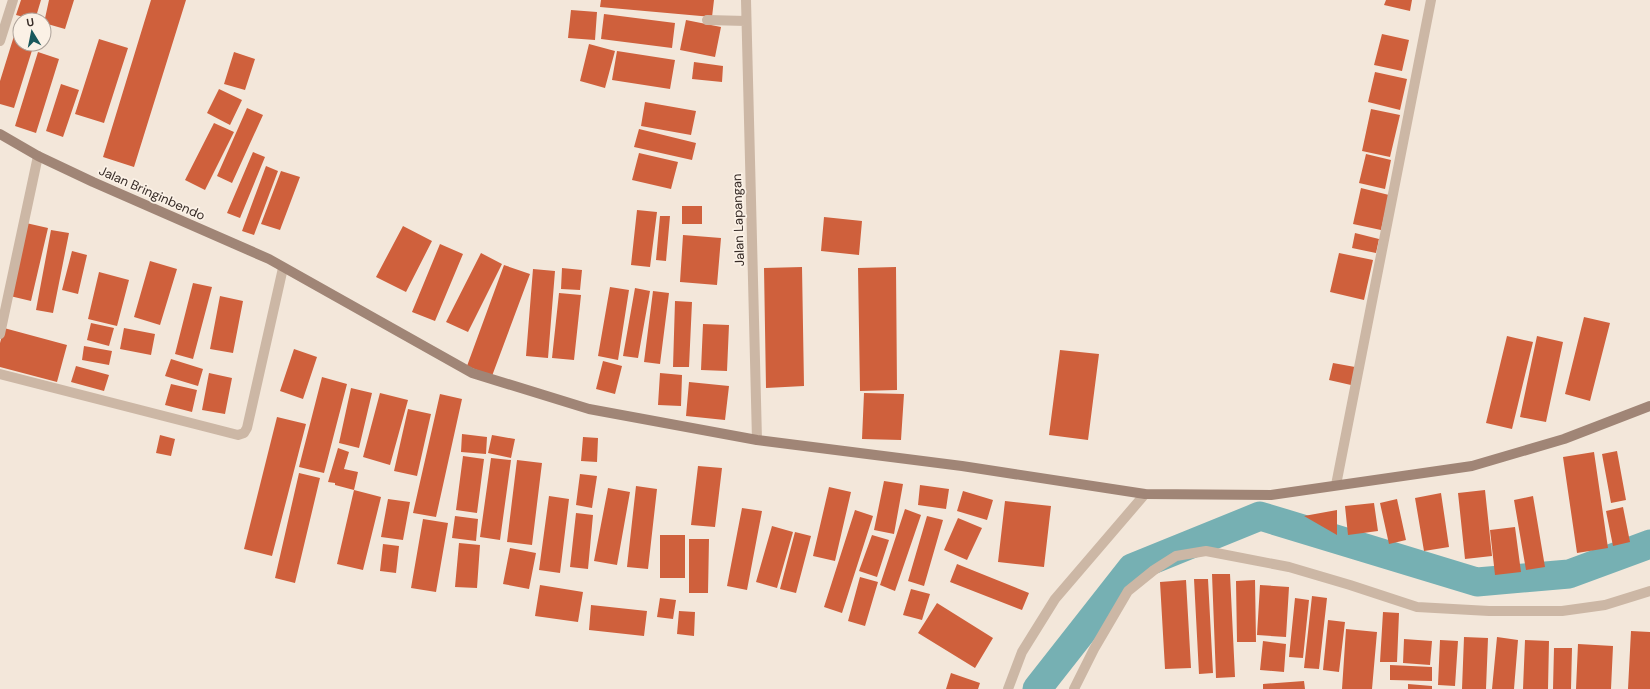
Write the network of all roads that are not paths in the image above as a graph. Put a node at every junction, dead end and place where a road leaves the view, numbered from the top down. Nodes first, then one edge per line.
1 (13, 0) edge
2 (746, 0) edge
3 (1432, 0) edge
4 (707, 20) dead end
5 (746, 21) junction
6 (0, 42) edge
7 (0, 134) edge
8 (38, 156) junction
9 (283, 268) junction
10 (0, 334) edge
11 (0, 374) edge
12 (1650, 406) edge
13 (757, 440) junction
14 (1336, 485) junction
15 (1145, 494) junction
16 (1650, 591) edge
17 (1008, 689) edge
18 (1074, 689) edge

1 - 6 street
2 - 5 street, Jalan Lapangan
3 - 14 street
4 - 5 street
5 - 13 street, Jalan Lapangan
7 - 8 street, Jalan Bringinbendo
8 - 9 street, Jalan Bringinbendo
8 - 10 street
9 - 11 street
9 - 13 street, Jalan Bringinbendo
12 - 14 street, Jalan Bringinbendo
13 - 15 street, Jalan Bringinbendo
14 - 15 street, Jalan Bringinbendo
15 - 17 street
16 - 18 street

